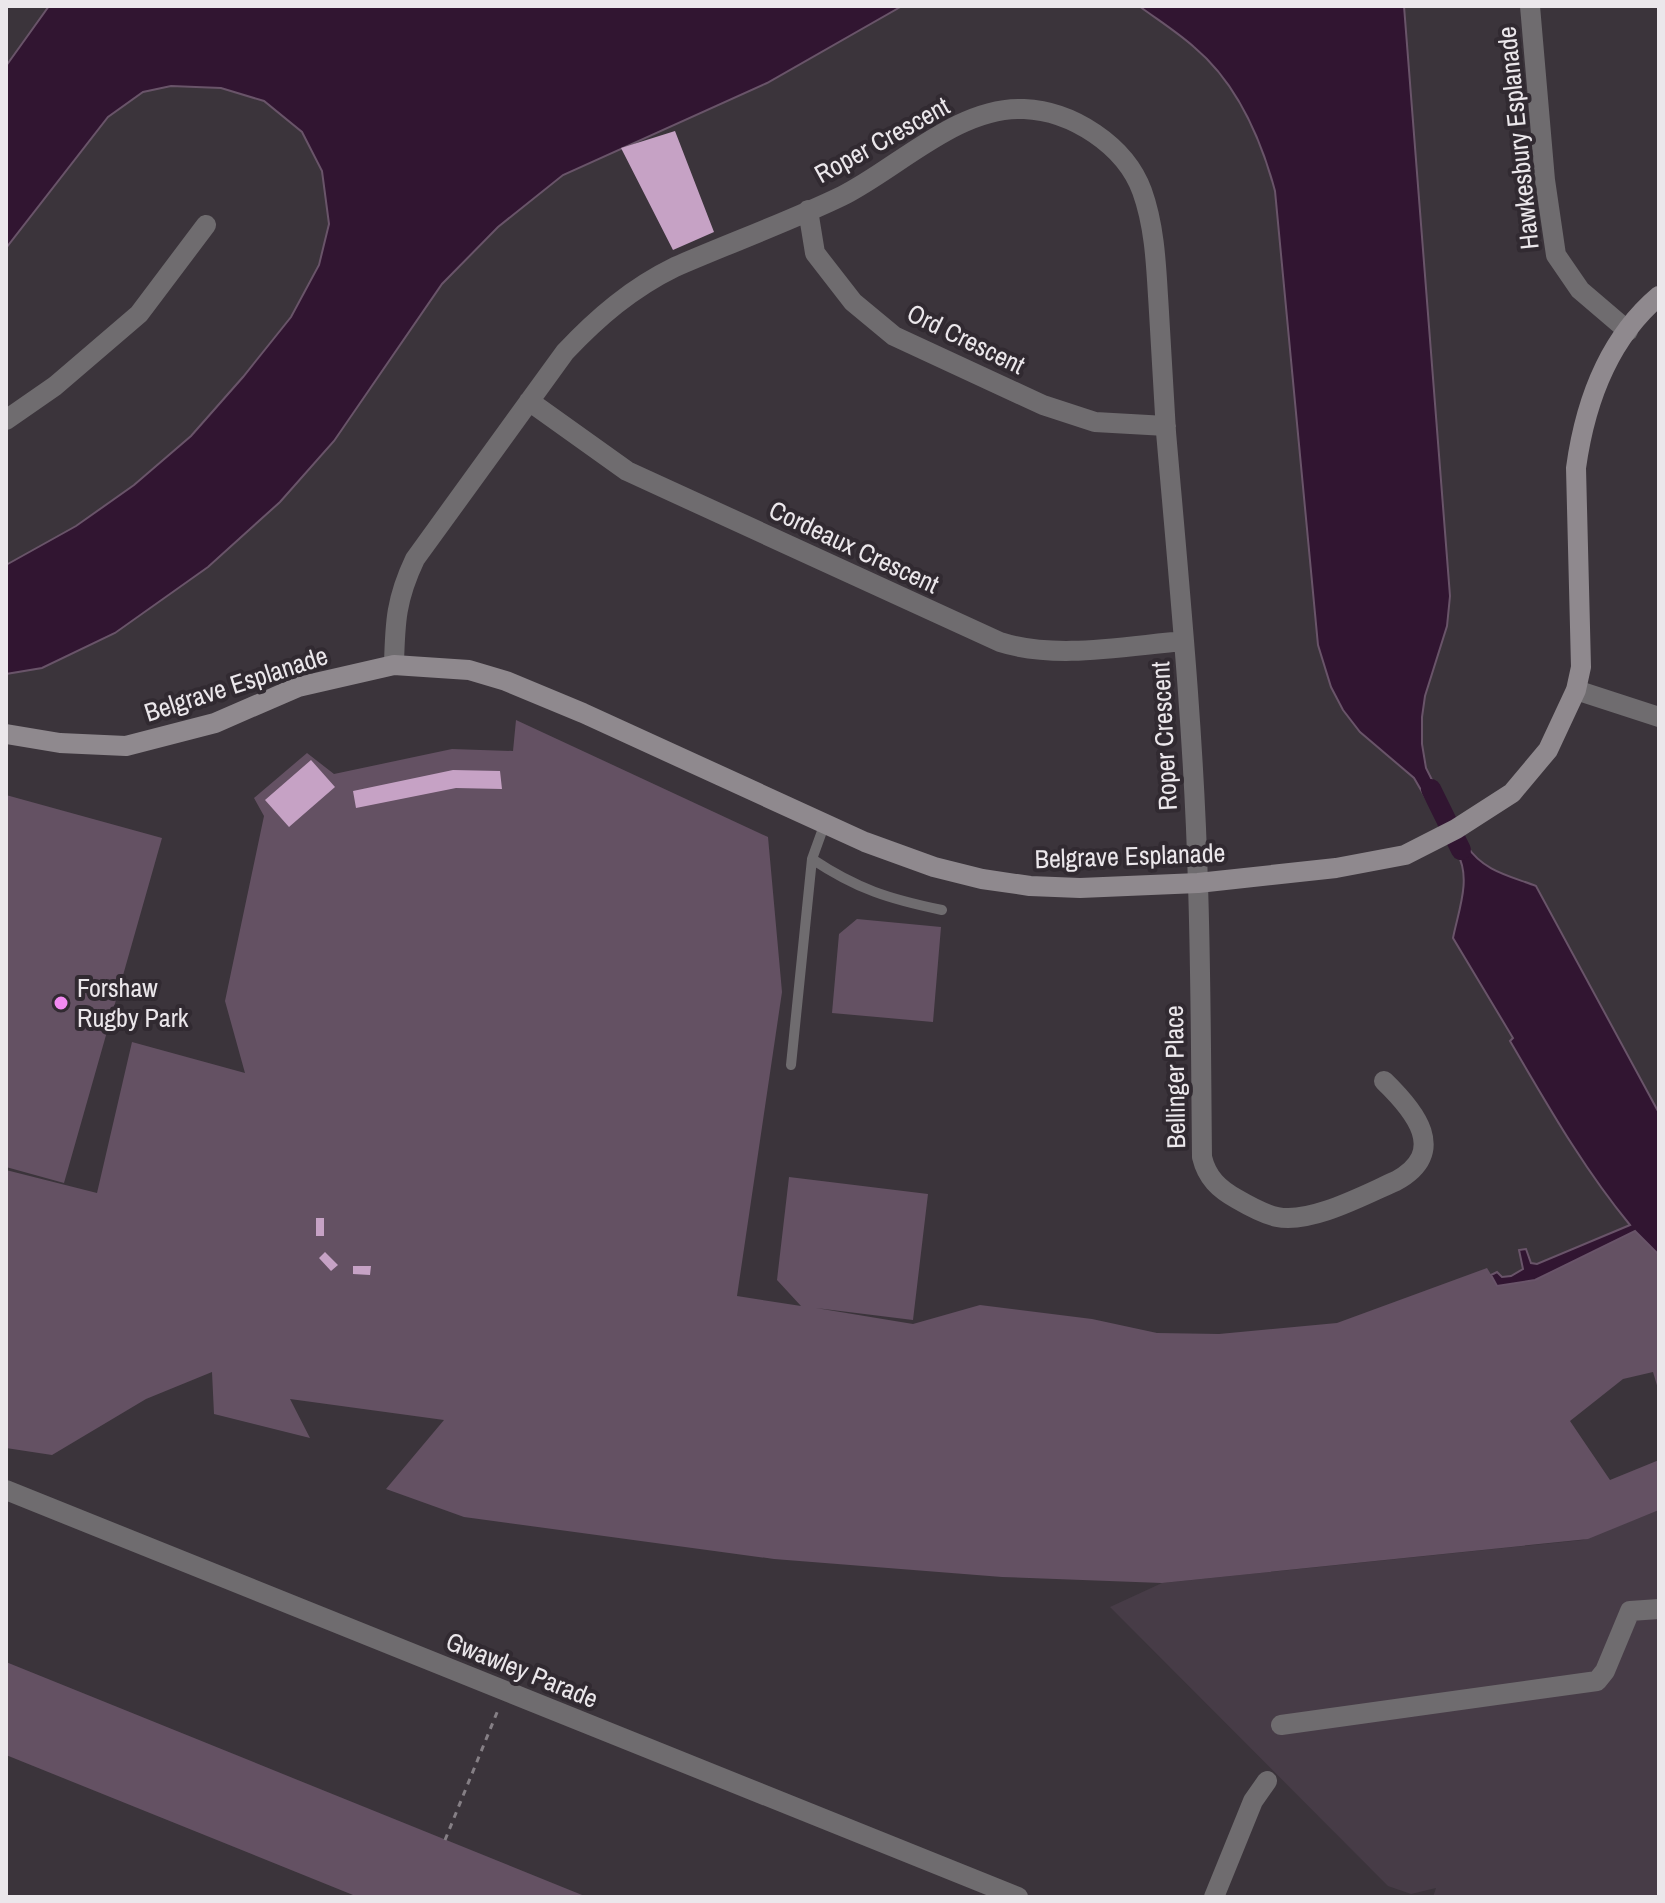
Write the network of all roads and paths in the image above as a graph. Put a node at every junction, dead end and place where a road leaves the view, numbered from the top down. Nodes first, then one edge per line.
1 (1530, 6) edge
2 (808, 210) junction
3 (206, 225) dead end
4 (1659, 296) edge
5 (1628, 331) junction
6 (529, 401) junction
7 (6, 420) edge
8 (1166, 426) junction
9 (1184, 641) junction
10 (394, 665) junction
11 (1576, 690) junction
12 (1659, 717) edge
13 (6, 734) edge
14 (825, 823) junction
15 (812, 859) junction
16 (1198, 883) junction
17 (942, 910) dead end
18 (791, 1065) dead end
19 (1384, 1081) dead end
20 (6, 1490) edge
21 (1659, 1609) edge
22 (505, 1691) junction
23 (1281, 1725) dead end
24 (1267, 1781) dead end
25 (445, 1840) dead end
26 (1018, 1897) edge
27 (1214, 1897) edge

1 - 5 street, Hawkesbury Esplanade
2 - 6 street, Roper Crescent
2 - 8 street, Ord Crescent
2 - 8 street, Roper Crescent
3 - 7 street
4 - 5 street, Belgrave Esplanade
5 - 11 street, Belgrave Esplanade
6 - 9 street, Cordeaux Crescent
6 - 10 street, Roper Crescent
8 - 9 street, Roper Crescent
9 - 16 street, Roper Crescent
10 - 13 street, Belgrave Esplanade
10 - 14 street, Belgrave Esplanade
11 - 12 street
11 - 16 street, Belgrave Esplanade
14 - 15 lane
14 - 16 street, Belgrave Esplanade
15 - 17 lane
15 - 18 lane
16 - 19 street, Bellinger Place
20 - 22 street, Gwawley Parade
21 - 23 street
22 - 25 path
22 - 26 street, Gwawley Parade
24 - 27 street

